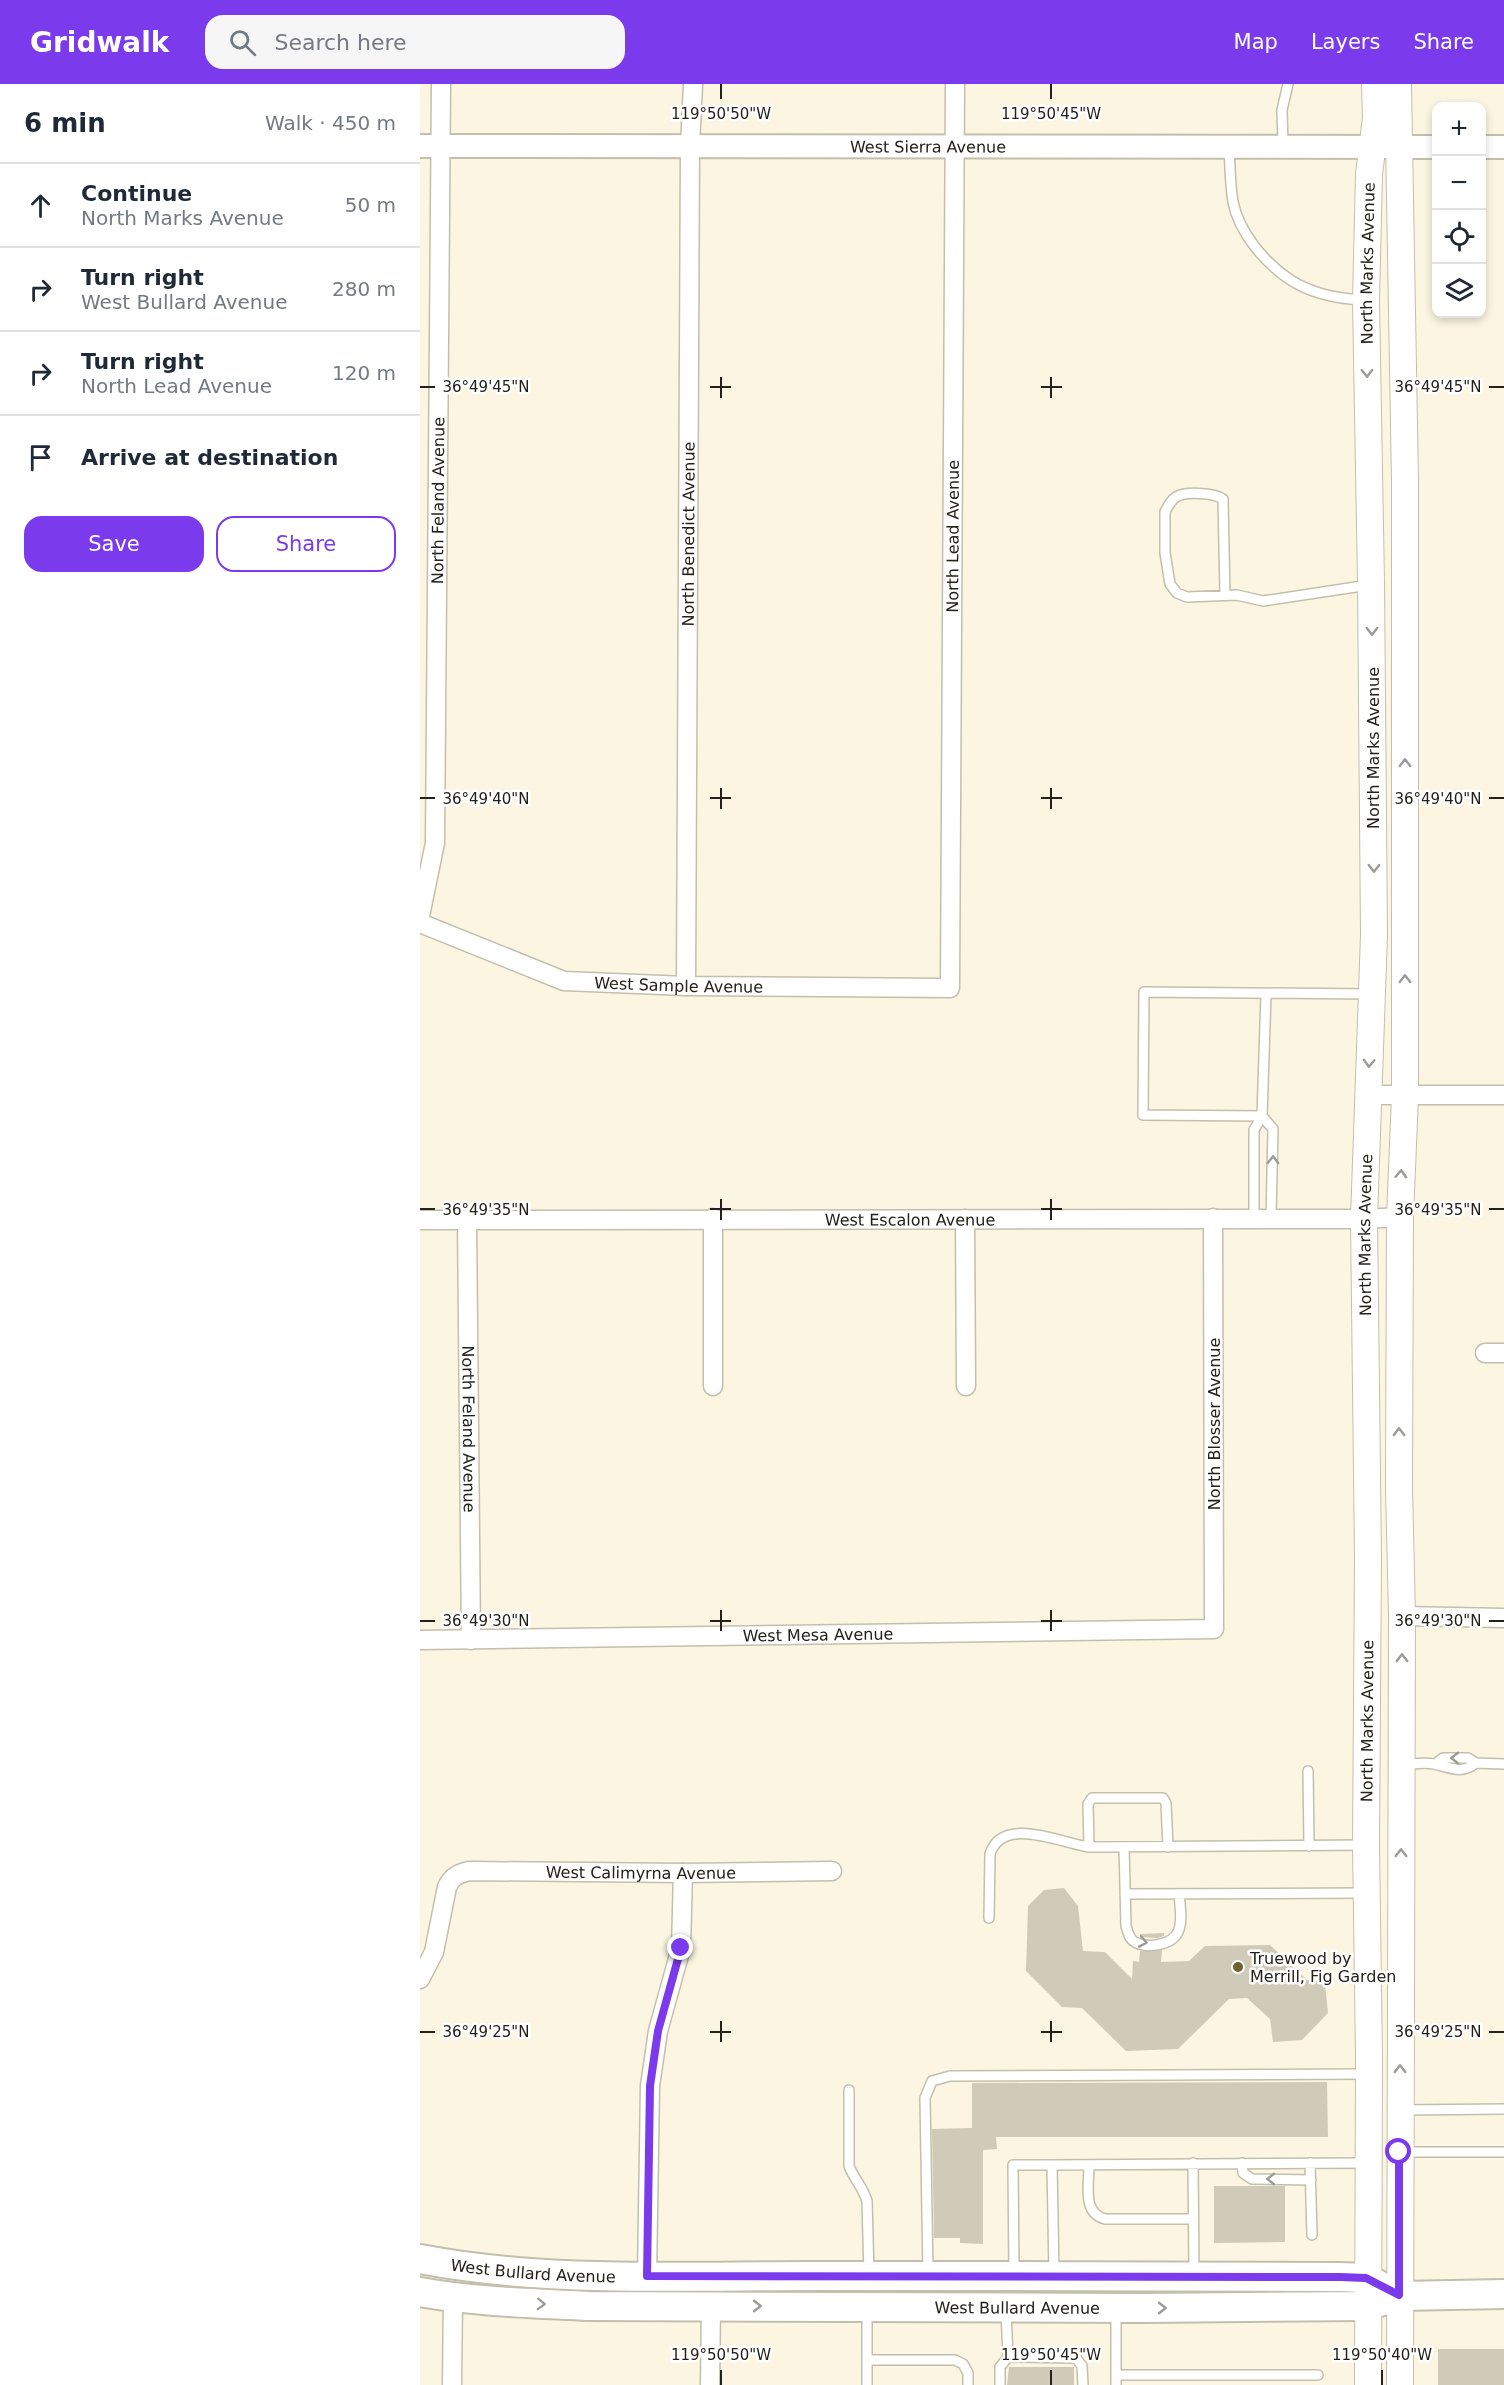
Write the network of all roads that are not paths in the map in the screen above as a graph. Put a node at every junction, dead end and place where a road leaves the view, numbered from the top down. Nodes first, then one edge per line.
1 (441, 84) edge
2 (693, 84) edge
3 (955, 84) edge
4 (1288, 84) edge
5 (1376, 84) edge
6 (1398, 84) edge
7 (954, 145) junction
8 (430, 146) edge
9 (1229, 146) junction
10 (690, 147) junction
11 (1283, 147) junction
12 (1397, 147) junction
13 (1432, 147) edge
14 (1486, 147) edge
15 (1504, 147) edge
16 (1371, 148) junction
17 (1366, 300) junction
18 (1371, 585) junction
19 (1225, 595) junction
20 (420, 916) edge
21 (420, 923) edge
22 (686, 986) junction
23 (950, 988) joint
24 (1266, 994) junction
25 (1372, 994) junction
26 (1368, 1095) junction
27 (1504, 1095) edge
28 (1405, 1096) junction
29 (1262, 1116) junction
30 (1400, 1217) junction
31 (713, 1218) junction
32 (1213, 1218) junction
33 (1262, 1218) junction
34 (467, 1219) junction
35 (965, 1219) junction
36 (1364, 1219) junction
37 (420, 1220) edge
38 (1485, 1353) dead end
39 (1504, 1353) edge
40 (713, 1386) dead end
41 (966, 1386) dead end
42 (1368, 1428) junction
43 (1402, 1616) junction
44 (1504, 1617) edge
45 (1214, 1629) joint
46 (420, 1640) edge
47 (471, 1640) junction
48 (1504, 1764) edge
49 (1401, 1765) junction
50 (1308, 1771) dead end
51 (1366, 1845) junction
52 (1309, 1846) junction
53 (1089, 1847) junction
54 (1125, 1847) junction
55 (1168, 1847) junction
56 (832, 1871) dead end
57 (683, 1873) junction
58 (1367, 1893) junction
59 (1125, 1894) junction
60 (1179, 1894) junction
61 (989, 1918) dead end
62 (420, 1979) edge
63 (1400, 2021) junction
64 (1369, 2074) junction
65 (849, 2090) dead end
66 (1504, 2109) edge
67 (1400, 2110) junction
68 (1399, 2152) junction
69 (1504, 2152) edge
70 (1193, 2163) junction
71 (1242, 2163) junction
72 (1310, 2163) junction
73 (1369, 2163) junction
74 (1052, 2165) junction
75 (1089, 2165) junction
76 (1311, 2180) junction
77 (1194, 2218) junction
78 (1312, 2235) dead end
79 (420, 2259) edge
80 (530, 2272) junction
81 (647, 2276) junction
82 (869, 2276) junction
83 (928, 2276) junction
84 (1054, 2276) junction
85 (1194, 2276) junction
86 (1366, 2278) junction
87 (420, 2292) edge
88 (1013, 2293) junction
89 (1504, 2294) edge
90 (1399, 2295) junction
91 (453, 2298) junction
92 (711, 2306) junction
93 (1367, 2306) junction
94 (877, 2307) junction
95 (1116, 2308) junction
96 (1008, 2357) junction
97 (867, 2360) junction
98 (1318, 2374) dead end
99 (1116, 2380) edge
100 (452, 2385) edge
101 (710, 2385) edge
102 (867, 2385) edge
103 (968, 2385) edge
104 (1000, 2385) edge
105 (1083, 2385) edge
106 (1368, 2385) edge
107 (1400, 2385) edge

1 - 8 street, North Feland Avenue
2 - 10 street, North Benedict Avenue
3 - 7 street, North Lead Avenue
4 - 11 lane
5 - 16 main road, North Marks Avenue
6 - 12 main road, North Marks Avenue
7 - 9 street, West Sierra Avenue
7 - 10 street, West Sierra Avenue
7 - 23 street, North Lead Avenue
8 - 10 street, West Sierra Avenue
8 - 20 street, North Feland Avenue
9 - 11 street, West Sierra Avenue
9 - 17 lane
10 - 22 street, North Benedict Avenue
11 - 16 street, West Sierra Avenue
12 - 13 street, West Sierra Avenue
12 - 16 street, West Sierra Avenue
28 -> 12 main road, North Marks Avenue
14 - 15 street
16 - 17 main road, North Marks Avenue
17 -> 18 main road, North Marks Avenue
18 - 19 lane
18 -> 25 main road, North Marks Avenue
19 - 19 lane
21 - 22 street, West Sample Avenue
22 - 23 street, West Sample Avenue
24 - 25 lane
24 - 29 lane
24 - 29 lane
25 -> 26 main road, North Marks Avenue
26 - 28 street
26 - 36 main road, North Marks Avenue
27 - 28 street
30 -> 28 main road, North Marks Avenue
29 - 33 lane
33 -> 29 lane
30 - 36 street, West Escalon Avenue
43 -> 30 main road, North Marks Avenue
31 - 34 street, West Escalon Avenue
31 - 35 street, West Escalon Avenue
31 - 40 street
32 - 33 street, West Escalon Avenue
32 - 35 street, West Escalon Avenue
32 - 45 street, North Blosser Avenue
33 - 36 street, West Escalon Avenue
34 - 37 street, West Escalon Avenue
34 - 47 street, North Feland Avenue
35 - 41 street
36 - 42 main road, North Marks Avenue
38 - 39 street
42 - 43 main road
42 - 51 main road, North Marks Avenue
43 - 44 street
49 -> 43 main road, North Marks Avenue
45 - 47 street, West Mesa Avenue
46 - 47 street, West Mesa Avenue
48 - 49 lane
63 -> 49 main road, North Marks Avenue
50 - 52 lane
51 - 52 lane
51 - 58 main road, North Marks Avenue
51 - 63 main road
52 - 55 lane
53 - 54 lane
53 - 55 lane
53 - 61 lane
54 - 55 lane
54 - 59 lane
56 - 57 street, West Calimyrna Avenue
57 - 62 street, West Calimyrna Avenue
57 - 81 street
58 - 60 lane
58 - 64 main road, North Marks Avenue
59 - 60 lane
59 -> 60 lane
67 -> 63 main road, North Marks Avenue
64 - 73 main road, North Marks Avenue
64 - 83 lane
65 - 82 lane
66 - 67 lane
67 - 68 main road, North Marks Avenue
68 - 69 lane
68 - 90 main road, North Marks Avenue
70 - 71 lane
70 - 75 lane
70 - 77 lane
71 - 72 lane
76 -> 71 lane
72 - 73 lane
72 - 76 lane
73 - 86 main road, North Marks Avenue
74 - 75 lane
74 - 84 lane
74 - 88 lane
75 - 77 lane
76 - 78 lane
77 - 85 lane
79 - 80 main road, West Bullard Avenue
80 - 81 main road, West Bullard Avenue
80 - 91 main road
81 - 82 main road, West Bullard Avenue
82 - 83 main road, West Bullard Avenue
83 - 88 main road, West Bullard Avenue
84 - 85 main road, West Bullard Avenue
84 - 88 main road, West Bullard Avenue
85 - 86 main road, West Bullard Avenue
86 - 90 main road, West Bullard Avenue
86 - 93 main road, North Marks Avenue
87 - 91 main road, West Bullard Avenue
88 - 94 main road, West Bullard Avenue
88 - 95 main road, West Bullard Avenue
88 - 96 lane
89 - 90 main road, West Bullard Avenue
90 - 93 main road, West Bullard Avenue
90 - 107 main road, North Marks Avenue
91 -> 92 main road, West Bullard Avenue
91 - 100 street
92 -> 94 main road, West Bullard Avenue
92 - 101 street
95 -> 93 main road, West Bullard Avenue
93 - 106 main road, North Marks Avenue
94 - 97 lane
95 - 99 lane
96 - 104 lane
96 - 105 lane
97 - 102 lane
97 - 103 lane
98 - 99 lane

